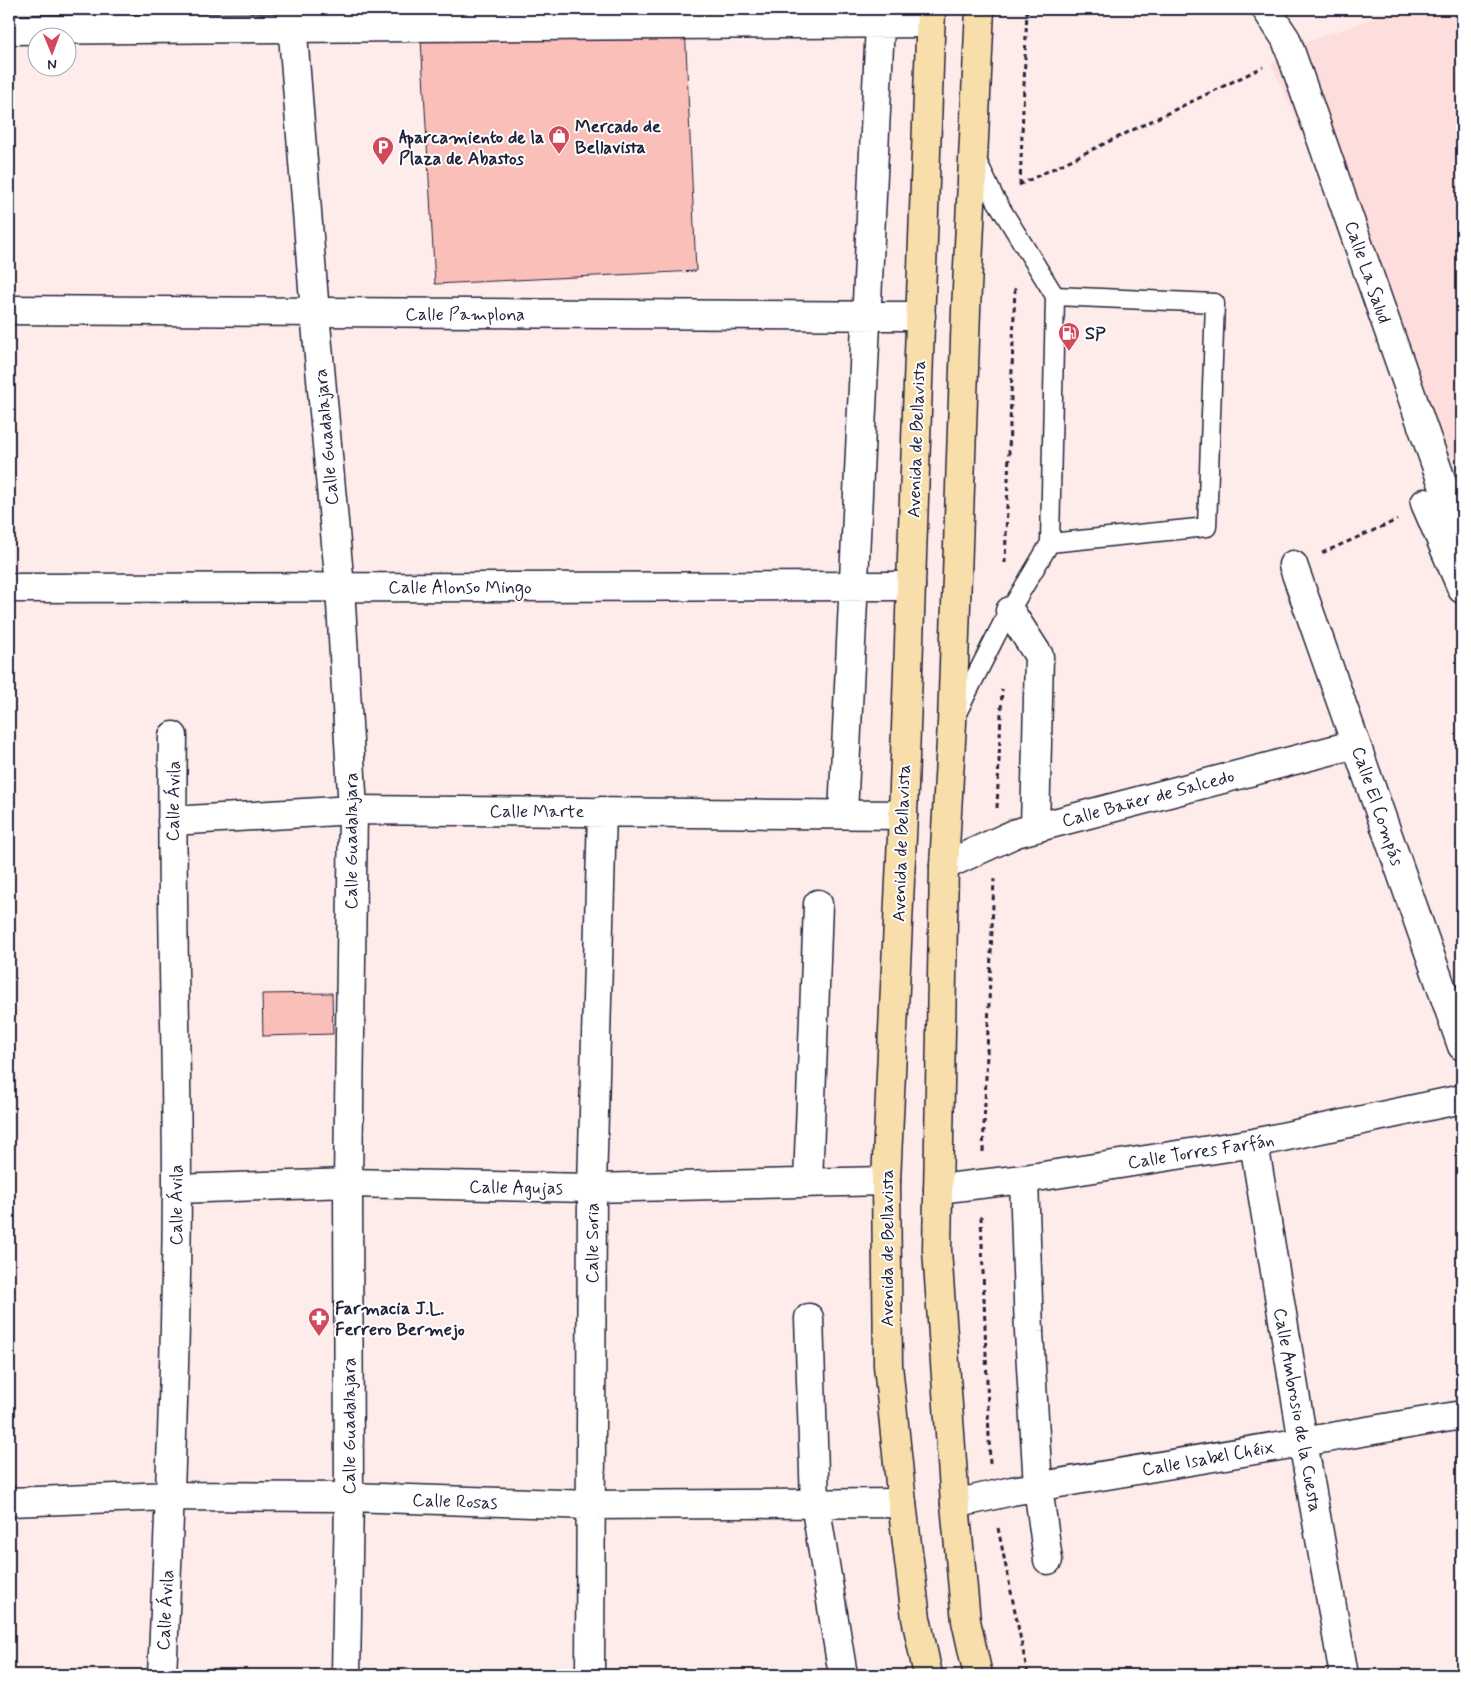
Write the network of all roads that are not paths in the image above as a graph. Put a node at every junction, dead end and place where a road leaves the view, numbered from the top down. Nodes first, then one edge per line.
1 (980, 9) edge
2 (1266, 9) edge
3 (930, 16) edge
4 (292, 18) edge
5 (870, 19) edge
6 (9, 30) edge
7 (974, 153) junction
8 (1055, 296) junction
9 (9, 310) edge
10 (315, 313) junction
11 (867, 316) junction
12 (921, 316) junction
13 (1425, 503) dead end
14 (1462, 539) edge
15 (1050, 543) junction
16 (1293, 565) road end
17 (854, 586) junction
18 (911, 586) junction
19 (340, 587) junction
20 (9, 588) edge
21 (1462, 588) edge
22 (1010, 611) junction
23 (952, 722) junction
24 (174, 736) dead end
25 (1356, 744) junction
26 (354, 810) junction
27 (602, 811) junction
28 (843, 814) junction
29 (903, 815) junction
30 (172, 821) junction
31 (1035, 828) junction
32 (944, 866) junction
33 (818, 904) dead end
34 (1462, 1046) edge
35 (1462, 1099) edge
36 (1254, 1143) junction
37 (1024, 1179) junction
38 (886, 1181) junction
39 (808, 1183) junction
40 (348, 1184) junction
41 (592, 1188) junction
42 (177, 1189) junction
43 (938, 1189) junction
44 (809, 1318) dead end
45 (1462, 1415) edge
46 (1303, 1442) junction
47 (1038, 1487) junction
48 (171, 1496) junction
49 (349, 1498) junction
50 (9, 1502) edge
51 (902, 1502) junction
52 (815, 1503) junction
53 (955, 1504) junction
54 (591, 1505) junction
55 (1048, 1560) dead end
56 (162, 1675) edge
57 (346, 1675) edge
58 (590, 1675) edge
59 (843, 1675) edge
60 (928, 1675) edge
61 (978, 1675) edge
62 (1344, 1675) edge

1 - 7 main road
2 - 14 street, Calle La Salud
3 - 5 street
3 - 12 main road, Avenida de Bellavista
4 - 5 street
4 - 6 street
4 - 10 street, Calle Guadalajara
5 - 11 street
7 - 8 lane
7 - 23 main road
8 - 15 lane
8 - 15 lane
9 - 10 street, Calle Pamplona
10 - 11 street, Calle Pamplona
10 - 19 street, Calle Guadalajara
11 - 12 street, Calle Pamplona
11 - 17 street
12 - 18 main road, Avenida de Bellavista
13 - 21 street
15 - 22 lane
16 - 25 street, Calle El Compás
17 - 18 street, Calle Alonso Mingo
17 - 19 street, Calle Alonso Mingo
17 - 28 street
18 - 29 main road, Avenida de Bellavista
19 - 20 street, Calle Alonso Mingo
19 - 26 street, Calle Guadalajara
22 - 23 lane
22 - 31 street
23 - 32 main road
24 - 30 street, Calle Ávila
25 - 31 street, Calle Bañer de Salcedo
25 - 34 street, Calle El Compás
26 - 27 street, Calle Marte
26 - 30 street, Calle Marte
26 - 40 street, Calle Guadalajara
27 - 28 street, Calle Marte
27 - 41 street, Calle Soria
28 - 29 street, Calle Marte
29 - 38 main road, Avenida de Bellavista
30 - 42 street, Calle Ávila
31 - 32 street, Calle Bañer de Salcedo
32 - 43 main road
33 - 39 street
35 - 36 street, Calle Torres Farfán
36 - 37 street, Calle Torres Farfán
36 - 46 street, Calle Ambrosio de la Cuesta
37 - 43 street, Calle Torres Farfán
37 - 47 street
38 - 39 street, Calle Agujas
38 - 51 main road, Avenida de Bellavista
39 - 41 street, Calle Agujas
40 - 41 street, Calle Agujas
40 - 42 street, Calle Agujas
40 - 49 street, Calle Guadalajara
41 - 54 street, Calle Soria
42 - 48 street, Calle Ávila
43 - 53 main road
44 - 52 street
45 - 46 street, Calle Isabel Chéix
46 - 47 street, Calle Isabel Chéix
46 - 62 street, Calle Ambrosio de la Cuesta
47 - 53 street, Calle Isabel Chéix
47 - 55 street
48 - 49 street, Calle Rosas
48 - 50 street, Calle Rosas
48 - 56 street, Calle Ávila
49 - 54 street, Calle Rosas
49 - 57 street, Calle Guadalajara
51 - 52 street, Calle Rosas
51 - 60 main road, Avenida de Bellavista
52 - 54 street, Calle Rosas
52 - 59 street
53 - 61 main road
54 - 58 street, Calle Soria

